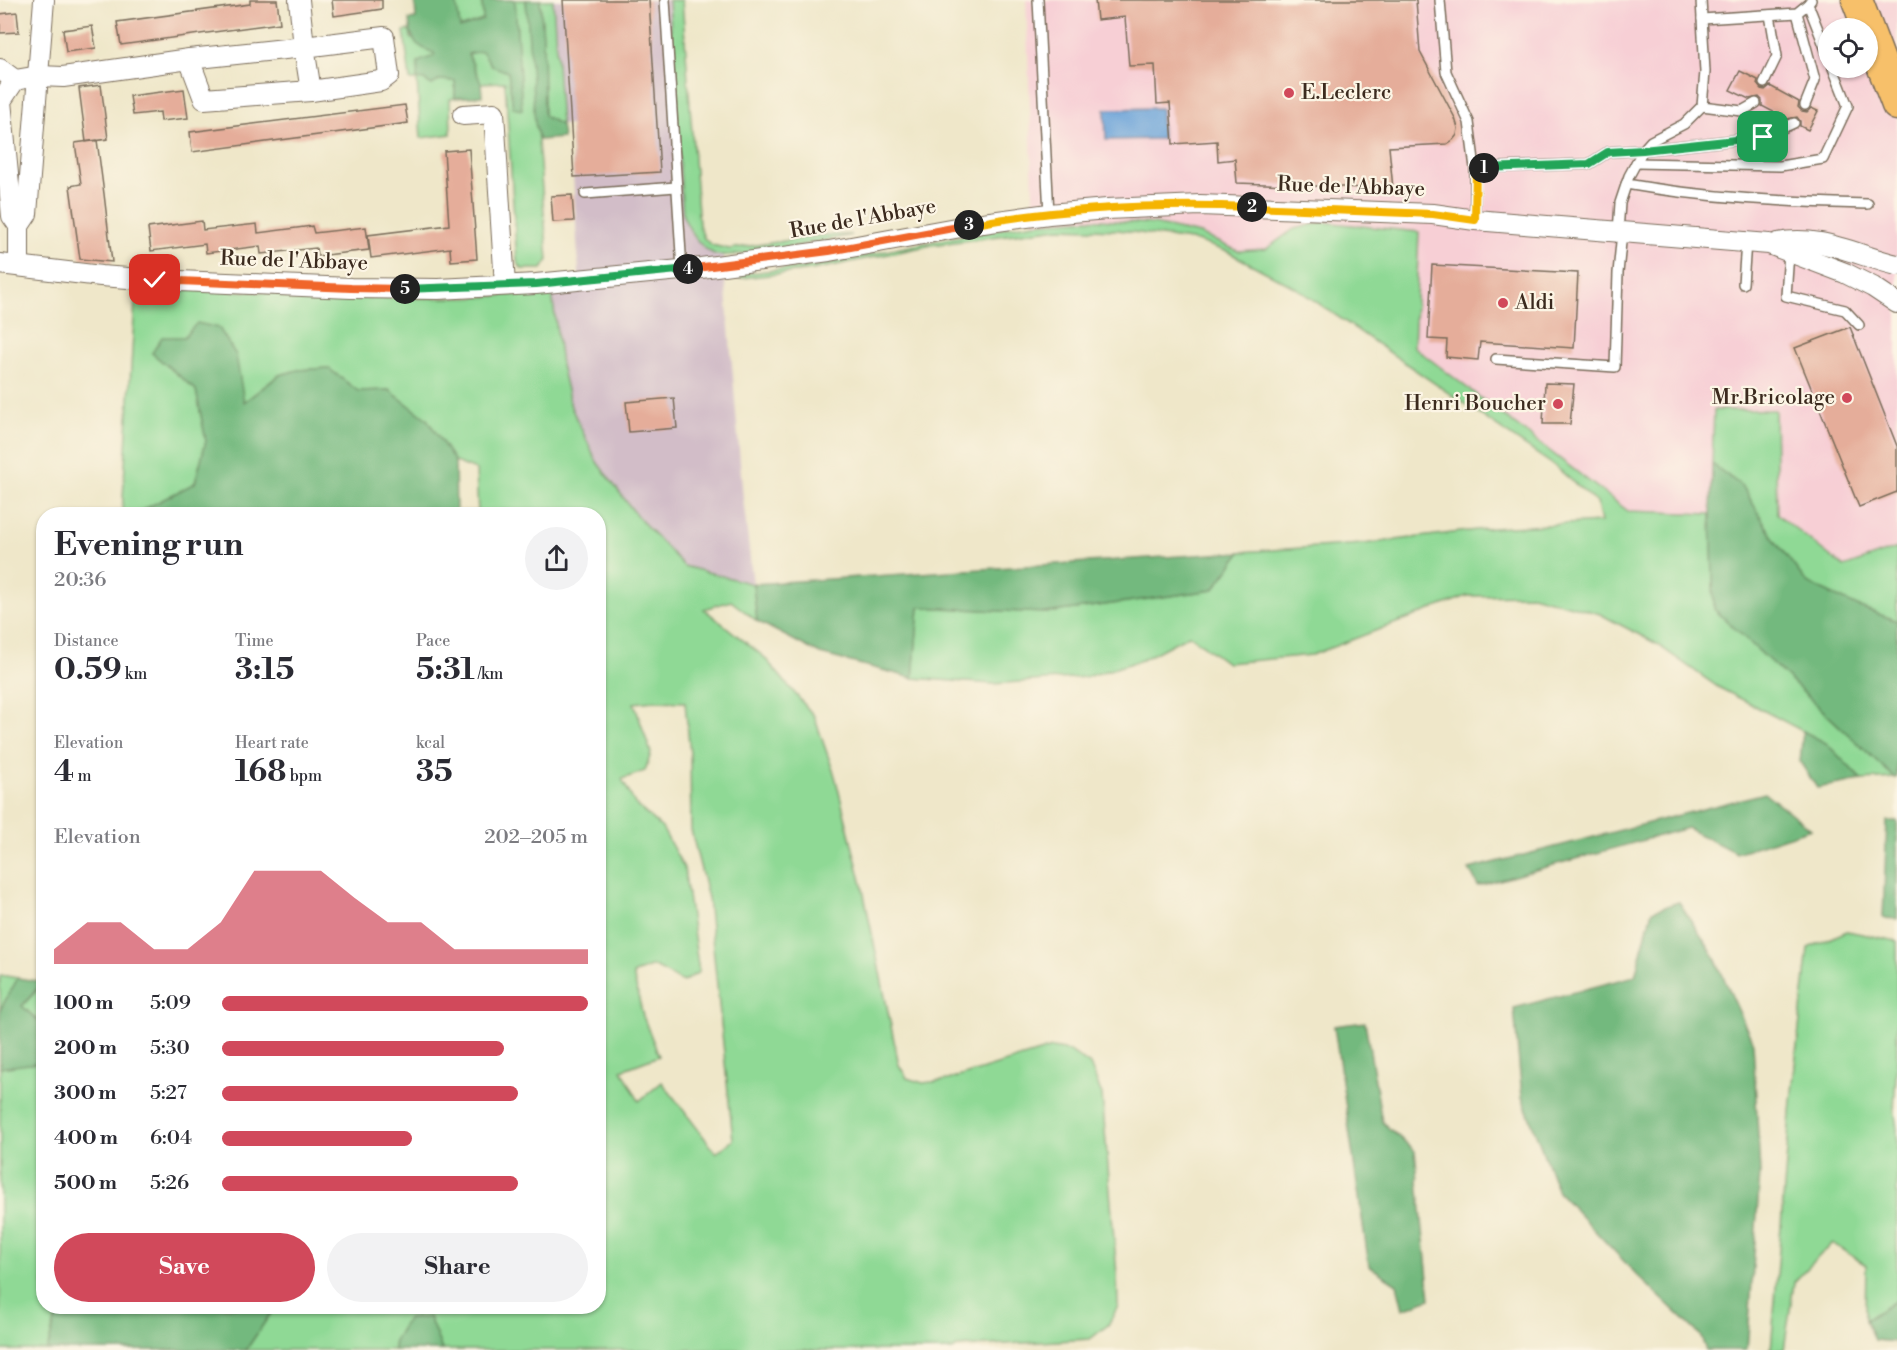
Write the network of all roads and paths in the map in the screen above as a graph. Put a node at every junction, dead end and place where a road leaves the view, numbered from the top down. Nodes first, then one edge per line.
1 (44, 0) edge
2 (299, 0) edge
3 (664, 0) edge
4 (1038, 0) edge
5 (1440, 0) edge
6 (1701, 0) edge
7 (1857, 0) edge
8 (1873, 0) edge
9 (1810, 2) edge
10 (1797, 13) junction
11 (1770, 15) junction
12 (1702, 19) junction
13 (1818, 26) edge
14 (304, 46) junction
15 (189, 59) junction
16 (1897, 59) edge
17 (7, 75) edge
18 (39, 76) junction
19 (1837, 78) edge
20 (1764, 83) dead end
21 (311, 91) junction
22 (1756, 103) dead end
23 (1805, 105) dead end
24 (1897, 105) edge
25 (1702, 106) junction
26 (463, 115) dead end
27 (1794, 123) dead end
28 (1643, 150) junction
29 (1636, 163) junction
30 (1476, 168) junction
31 (1626, 184) junction
32 (676, 187) junction
33 (585, 194) dead end
34 (1868, 204) dead end
35 (1049, 214) junction
36 (1475, 220) junction
37 (19, 226) junction
38 (1620, 232) junction
39 (1746, 242) junction
40 (1769, 244) junction
41 (1789, 252) junction
42 (10, 265) edge
43 (1897, 265) edge
44 (682, 270) junction
45 (1743, 284) dead end
46 (506, 285) junction
47 (1897, 303) edge
48 (1859, 325) dead end
49 (1496, 359) dead end

1 - 18 street
2 - 14 street
3 - 32 lane
4 - 35 lane
5 - 30 lane
6 - 12 lane
7 - 24 main road
8 - 16 main road
9 - 10 lane
9 - 13 lane
10 - 11 lane
10 - 23 lane
11 - 12 lane
11 - 20 lane
12 - 25 lane
14 - 15 street
14 - 21 street
14 - 21 street
15 - 18 street
15 - 21 street
17 - 18 street
17 - 37 street
18 - 37 street
19 - 29 lane
22 - 25 lane
25 - 28 lane
26 - 46 street
27 - 28 lane
28 - 29 lane
28 - 30 lane
29 - 31 lane
30 - 36 lane
31 - 34 lane
31 - 38 lane
32 - 33 lane
32 - 44 lane
35 - 36 street, Rue de l'Abbaye
35 - 44 street, Rue de l'Abbaye
36 - 38 street, Rue de l'Abbaye
37 - 42 street
38 - 39 street, Rue de l'Abbaye
38 - 49 lane
39 - 40 street, Rue de l'Abbaye
39 - 45 lane
40 - 41 street, Rue de l'Abbaye
40 - 43 street, Rue de l'Abbaye
41 - 47 street, Rue de l'Abbaye
41 - 48 lane
42 - 46 street, Rue de l'Abbaye
44 - 46 street, Rue de l'Abbaye

